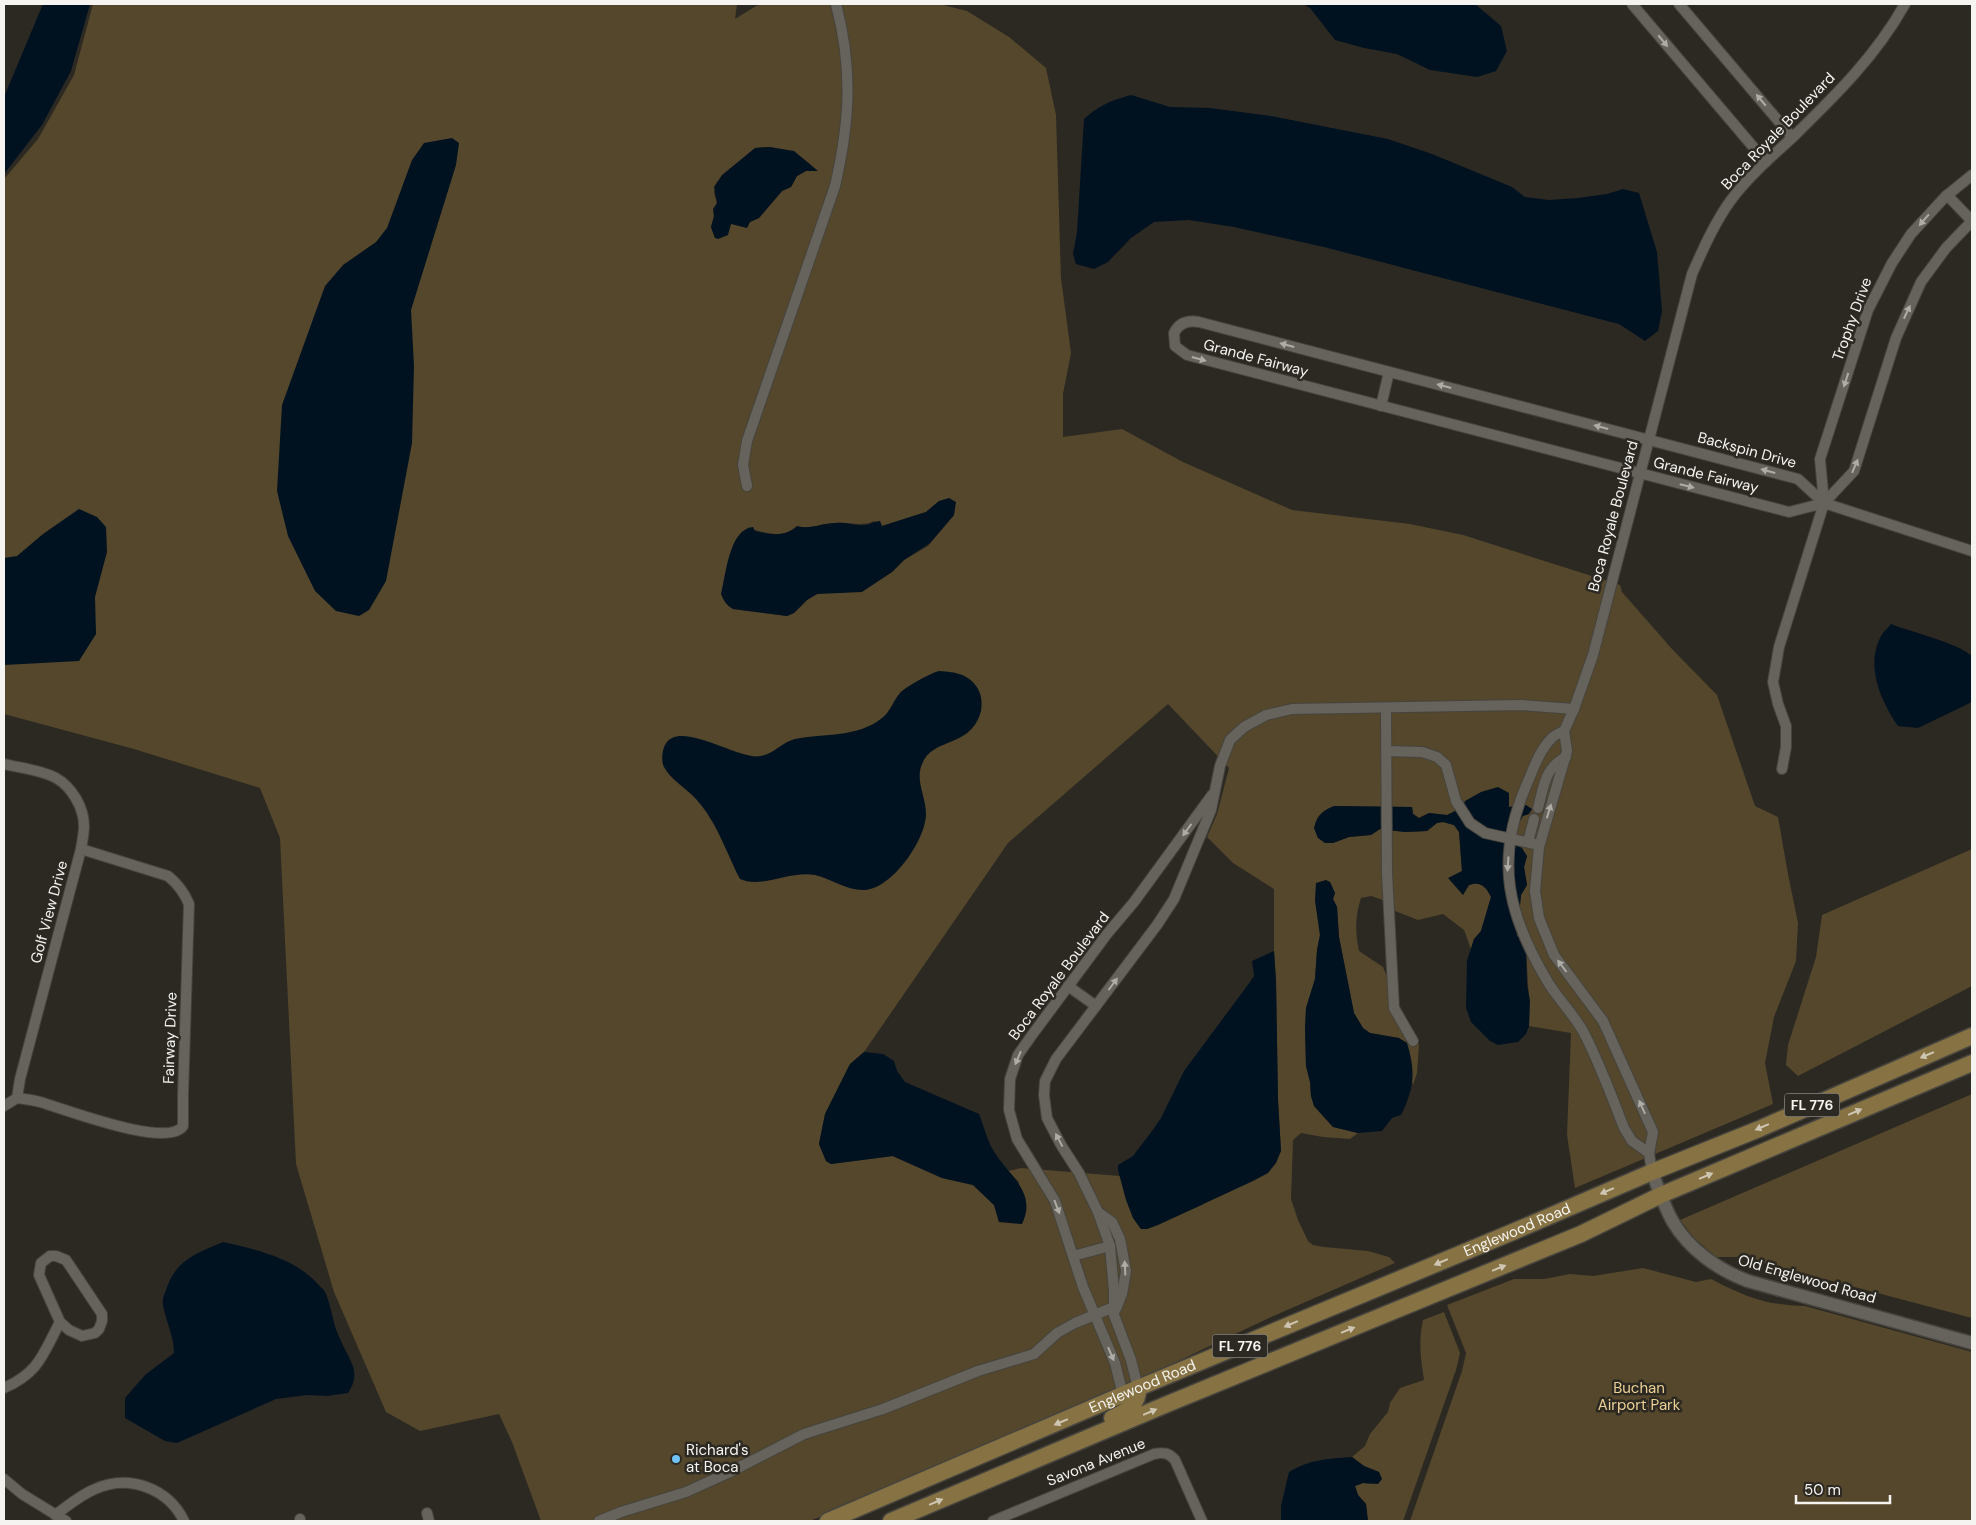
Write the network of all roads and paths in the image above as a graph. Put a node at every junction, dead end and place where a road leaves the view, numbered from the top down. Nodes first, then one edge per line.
1 (836, 4) edge
2 (1632, 4) edge
3 (1679, 4) edge
4 (1905, 4) edge
5 (1792, 138) junction
6 (1766, 162) junction
7 (1972, 175) edge
8 (1947, 196) junction
9 (1972, 221) edge
10 (1389, 372) junction
11 (1381, 406) junction
12 (1648, 439) junction
13 (1640, 474) junction
14 (748, 486) dead end
15 (1824, 503) junction
16 (1972, 551) edge
17 (1386, 708) junction
18 (1574, 709) junction
19 (1564, 731) junction
20 (1386, 751) junction
21 (1566, 758) junction
22 (4, 764) edge
23 (1782, 769) dead end
24 (1531, 774) junction
25 (1546, 778) junction
26 (1215, 790) junction
27 (1538, 808) dead end
28 (1534, 819) dead end
29 (1510, 839) junction
30 (1528, 842) junction
31 (1539, 845) junction
32 (81, 849) junction
33 (1068, 986) junction
34 (1096, 1006) junction
35 (1972, 1036) edge
36 (1414, 1041) dead end
37 (1972, 1063) edge
38 (17, 1098) junction
39 (4, 1106) edge
40 (1649, 1153) junction
41 (1652, 1172) junction
42 (1661, 1195) junction
43 (1098, 1212) junction
44 (1110, 1246) junction
45 (1073, 1256) junction
46 (1114, 1311) junction
47 (1094, 1314) junction
48 (60, 1322) junction
49 (1972, 1343) edge
50 (4, 1388) edge
51 (1138, 1388) junction
52 (1123, 1395) junction
53 (1021, 1466) junction
54 (4, 1479) edge
55 (55, 1515) junction
56 (66, 1521) edge
57 (184, 1521) edge
58 (599, 1521) edge
59 (828, 1521) edge
60 (891, 1521) edge
61 (993, 1521) edge
62 (1202, 1521) edge

1 - 14 street
2 -> 6 street
5 -> 3 street
4 - 5 street, Boca Royale Boulevard
5 - 6 street, Boca Royale Boulevard
6 - 12 street, Boca Royale Boulevard
7 - 8 street, Trophy Drive
8 - 9 street
8 -> 15 street, Trophy Drive
15 -> 9 street, Trophy Drive
10 - 11 street
10 -> 11 street, Grande Fairway
12 -> 10 street, Grande Fairway
11 - 13 street, Grande Fairway
12 - 13 street, Boca Royale Boulevard
15 -> 12 street, Backspin Drive
13 -> 15 street, Grande Fairway
13 - 18 street, Boca Royale Boulevard
15 - 16 street, Backspin Drive
15 - 23 street, Trophy Drive
17 - 18 street, Boca Royale Boulevard
17 - 20 street
17 - 26 street, Boca Royale Boulevard
18 - 19 street
19 - 21 street
19 - 24 street
20 - 29 street
20 - 36 street
21 - 25 street
31 -> 21 street
22 - 32 street, Golf View Drive
24 - 25 street
24 - 29 street
25 - 27 street
26 -> 33 street, Boca Royale Boulevard
34 -> 26 street, Boca Royale Boulevard
28 - 30 street
29 - 30 street
29 -> 40 street
30 - 31 street
40 -> 31 street
32 - 38 street, Golf View Drive
32 - 38 street, Fairway Drive
33 - 34 street
33 -> 45 street, Boca Royale Boulevard
43 -> 34 street, Boca Royale Boulevard
35 -> 41 main road, FL 776
42 -> 37 main road, FL 776
38 - 39 street
40 - 41 street
41 - 42 street, Old Englewood Road
41 -> 51 main road, Englewood Road / FL 776
42 - 49 street, Old Englewood Road
53 -> 42 main road, Englewood Road / FL 776
43 - 44 street, Boca Royale Boulevard
46 -> 43 street
44 - 45 street
44 - 46 street, Boca Royale Boulevard
45 - 47 street, Boca Royale Boulevard
46 - 47 street
46 - 51 street, Boca Royale Boulevard
47 -> 52 street, Boca Royale Boulevard
47 - 58 street
48 - 48 street
48 - 50 street
51 - 52 main road, Englewood Road / FL 776
51 - 53 main road
52 -> 59 main road, Englewood Road / FL 776
60 -> 53 main road, Englewood Road / FL 776
54 - 55 street
55 - 56 street
55 - 57 street
61 - 62 street, Savona Avenue

